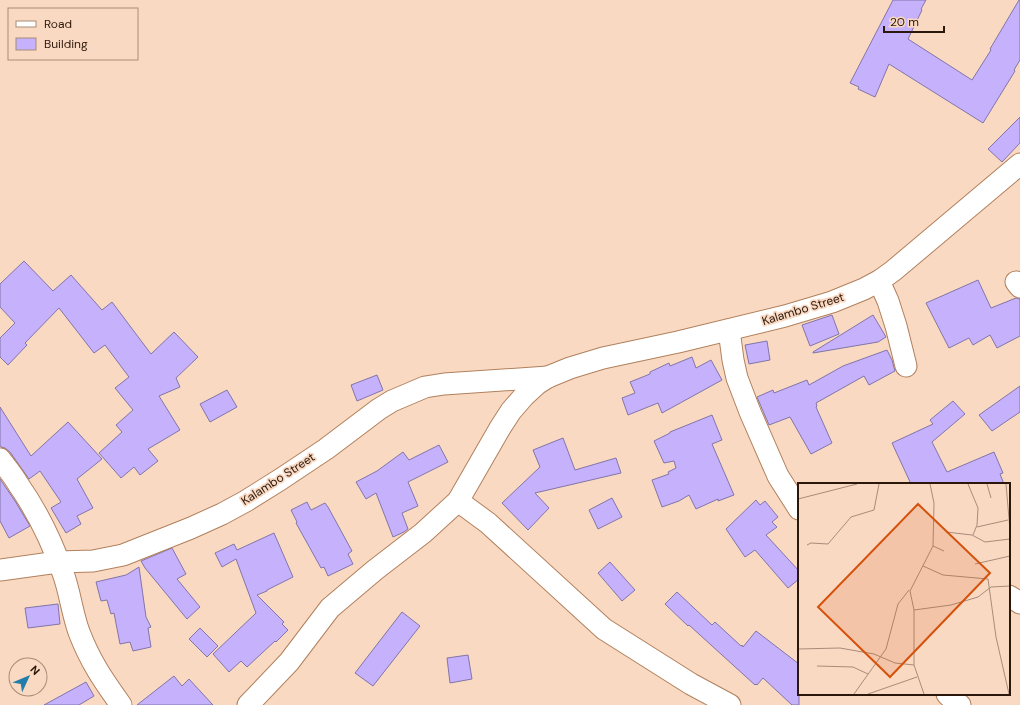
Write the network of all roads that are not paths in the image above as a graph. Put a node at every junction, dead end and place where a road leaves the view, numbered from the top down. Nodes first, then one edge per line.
1 (1020, 164) edge
2 (879, 281) junction
3 (729, 330) junction
4 (906, 366) dead end
5 (548, 377) junction
6 (0, 460) edge
7 (458, 501) junction
8 (798, 507) edge
9 (58, 562) junction
10 (0, 570) edge
11 (1010, 597) edge
12 (1020, 603) edge
13 (948, 695) edge
14 (121, 705) edge
15 (248, 705) edge
16 (730, 705) edge
17 (960, 705) edge

1 - 2 street, Kalambo Street
2 - 3 street, Kalambo Street
2 - 4 street
3 - 5 street, Kalambo Street
3 - 8 street
5 - 7 street, Kalambo Street
5 - 9 street, Kalambo Street
6 - 9 street
7 - 15 street, Kalambo Street
7 - 16 street
9 - 10 street, Kalambo Street
9 - 14 street
11 - 12 street
13 - 17 street

